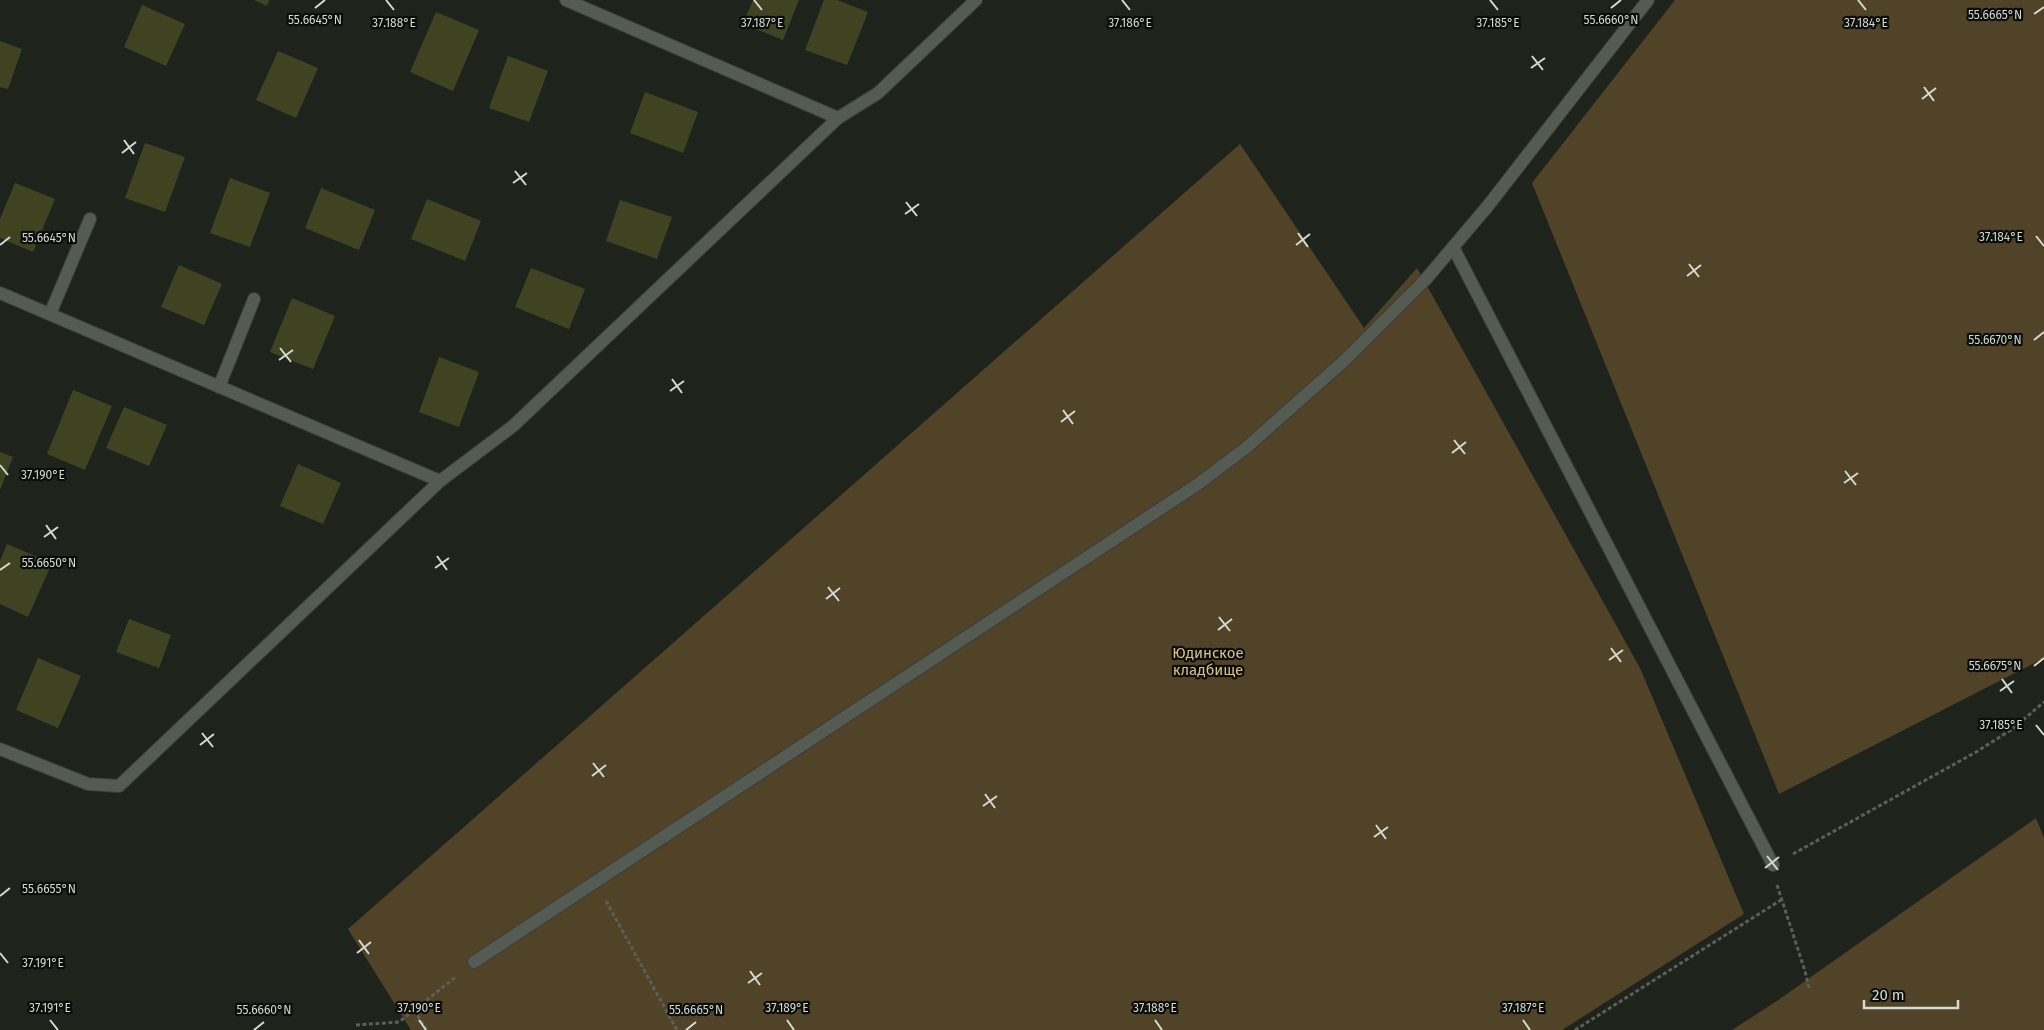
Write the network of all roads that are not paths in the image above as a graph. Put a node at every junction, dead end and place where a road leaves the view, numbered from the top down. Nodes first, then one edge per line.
1 (566, 0) edge
2 (976, 0) edge
3 (1648, 0) edge
4 (838, 118) junction
5 (90, 219) dead end
6 (1453, 247) junction
7 (0, 293) edge
8 (254, 298) dead end
9 (50, 314) junction
10 (219, 387) junction
11 (440, 481) junction
12 (0, 749) edge
13 (1773, 865) road end
14 (474, 962) road end

1 - 4 street
2 - 4 street
3 - 6 street
4 - 11 street
5 - 9 street
6 - 13 street
6 - 14 street
7 - 9 street
8 - 10 street
9 - 10 street
10 - 11 street
11 - 12 street

